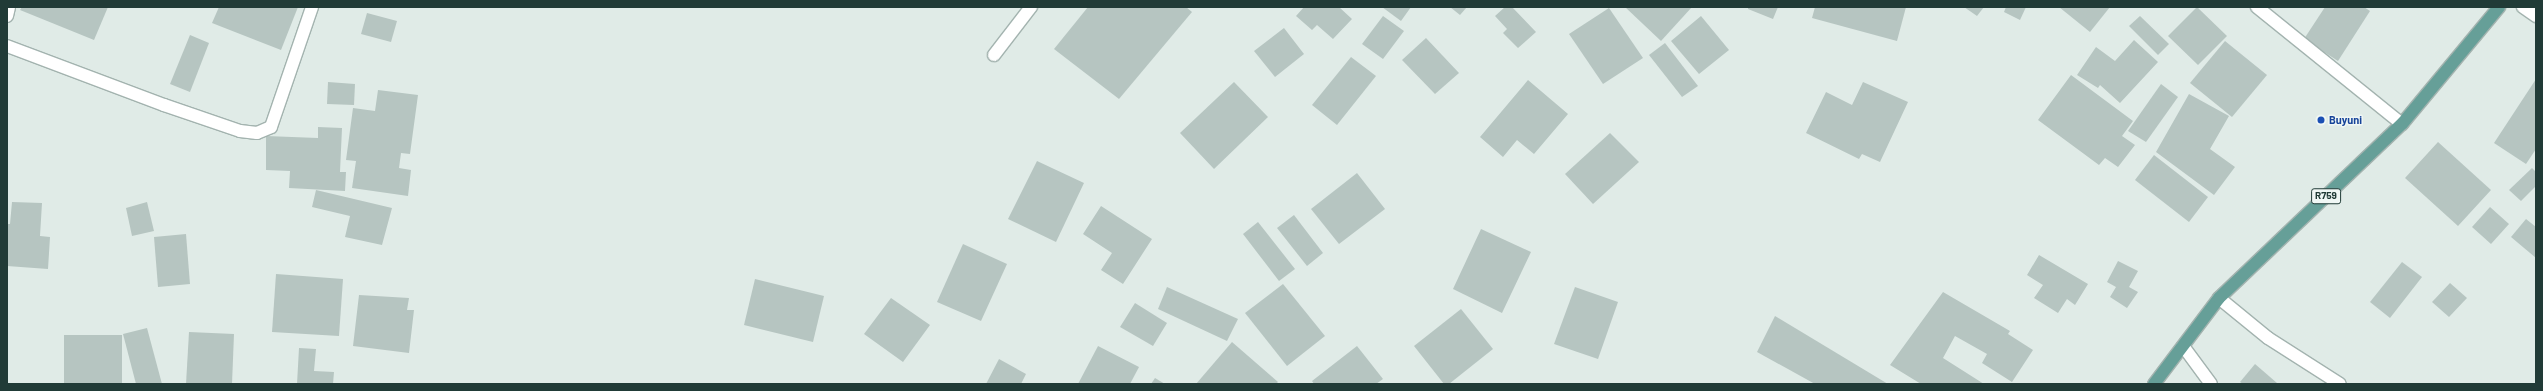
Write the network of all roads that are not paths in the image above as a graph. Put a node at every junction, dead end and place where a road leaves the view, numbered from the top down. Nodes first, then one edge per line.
1 (9, 7) edge
2 (312, 7) edge
3 (1031, 7) edge
4 (2257, 7) edge
5 (2499, 7) edge
6 (2523, 7) edge
7 (7, 16) edge
8 (2536, 16) edge
9 (7, 46) edge
10 (994, 55) dead end
11 (2402, 124) junction
12 (2219, 298) junction
13 (2183, 346) junction
14 (2154, 384) edge
15 (2211, 384) edge
16 (2340, 384) edge

1 - 7 street
2 - 9 street
3 - 10 street
4 - 11 street
5 - 11 main road, R759
6 - 8 street
11 - 12 main road, R759
12 - 13 main road, R759
12 - 16 street
13 - 14 main road, R759
13 - 15 street

